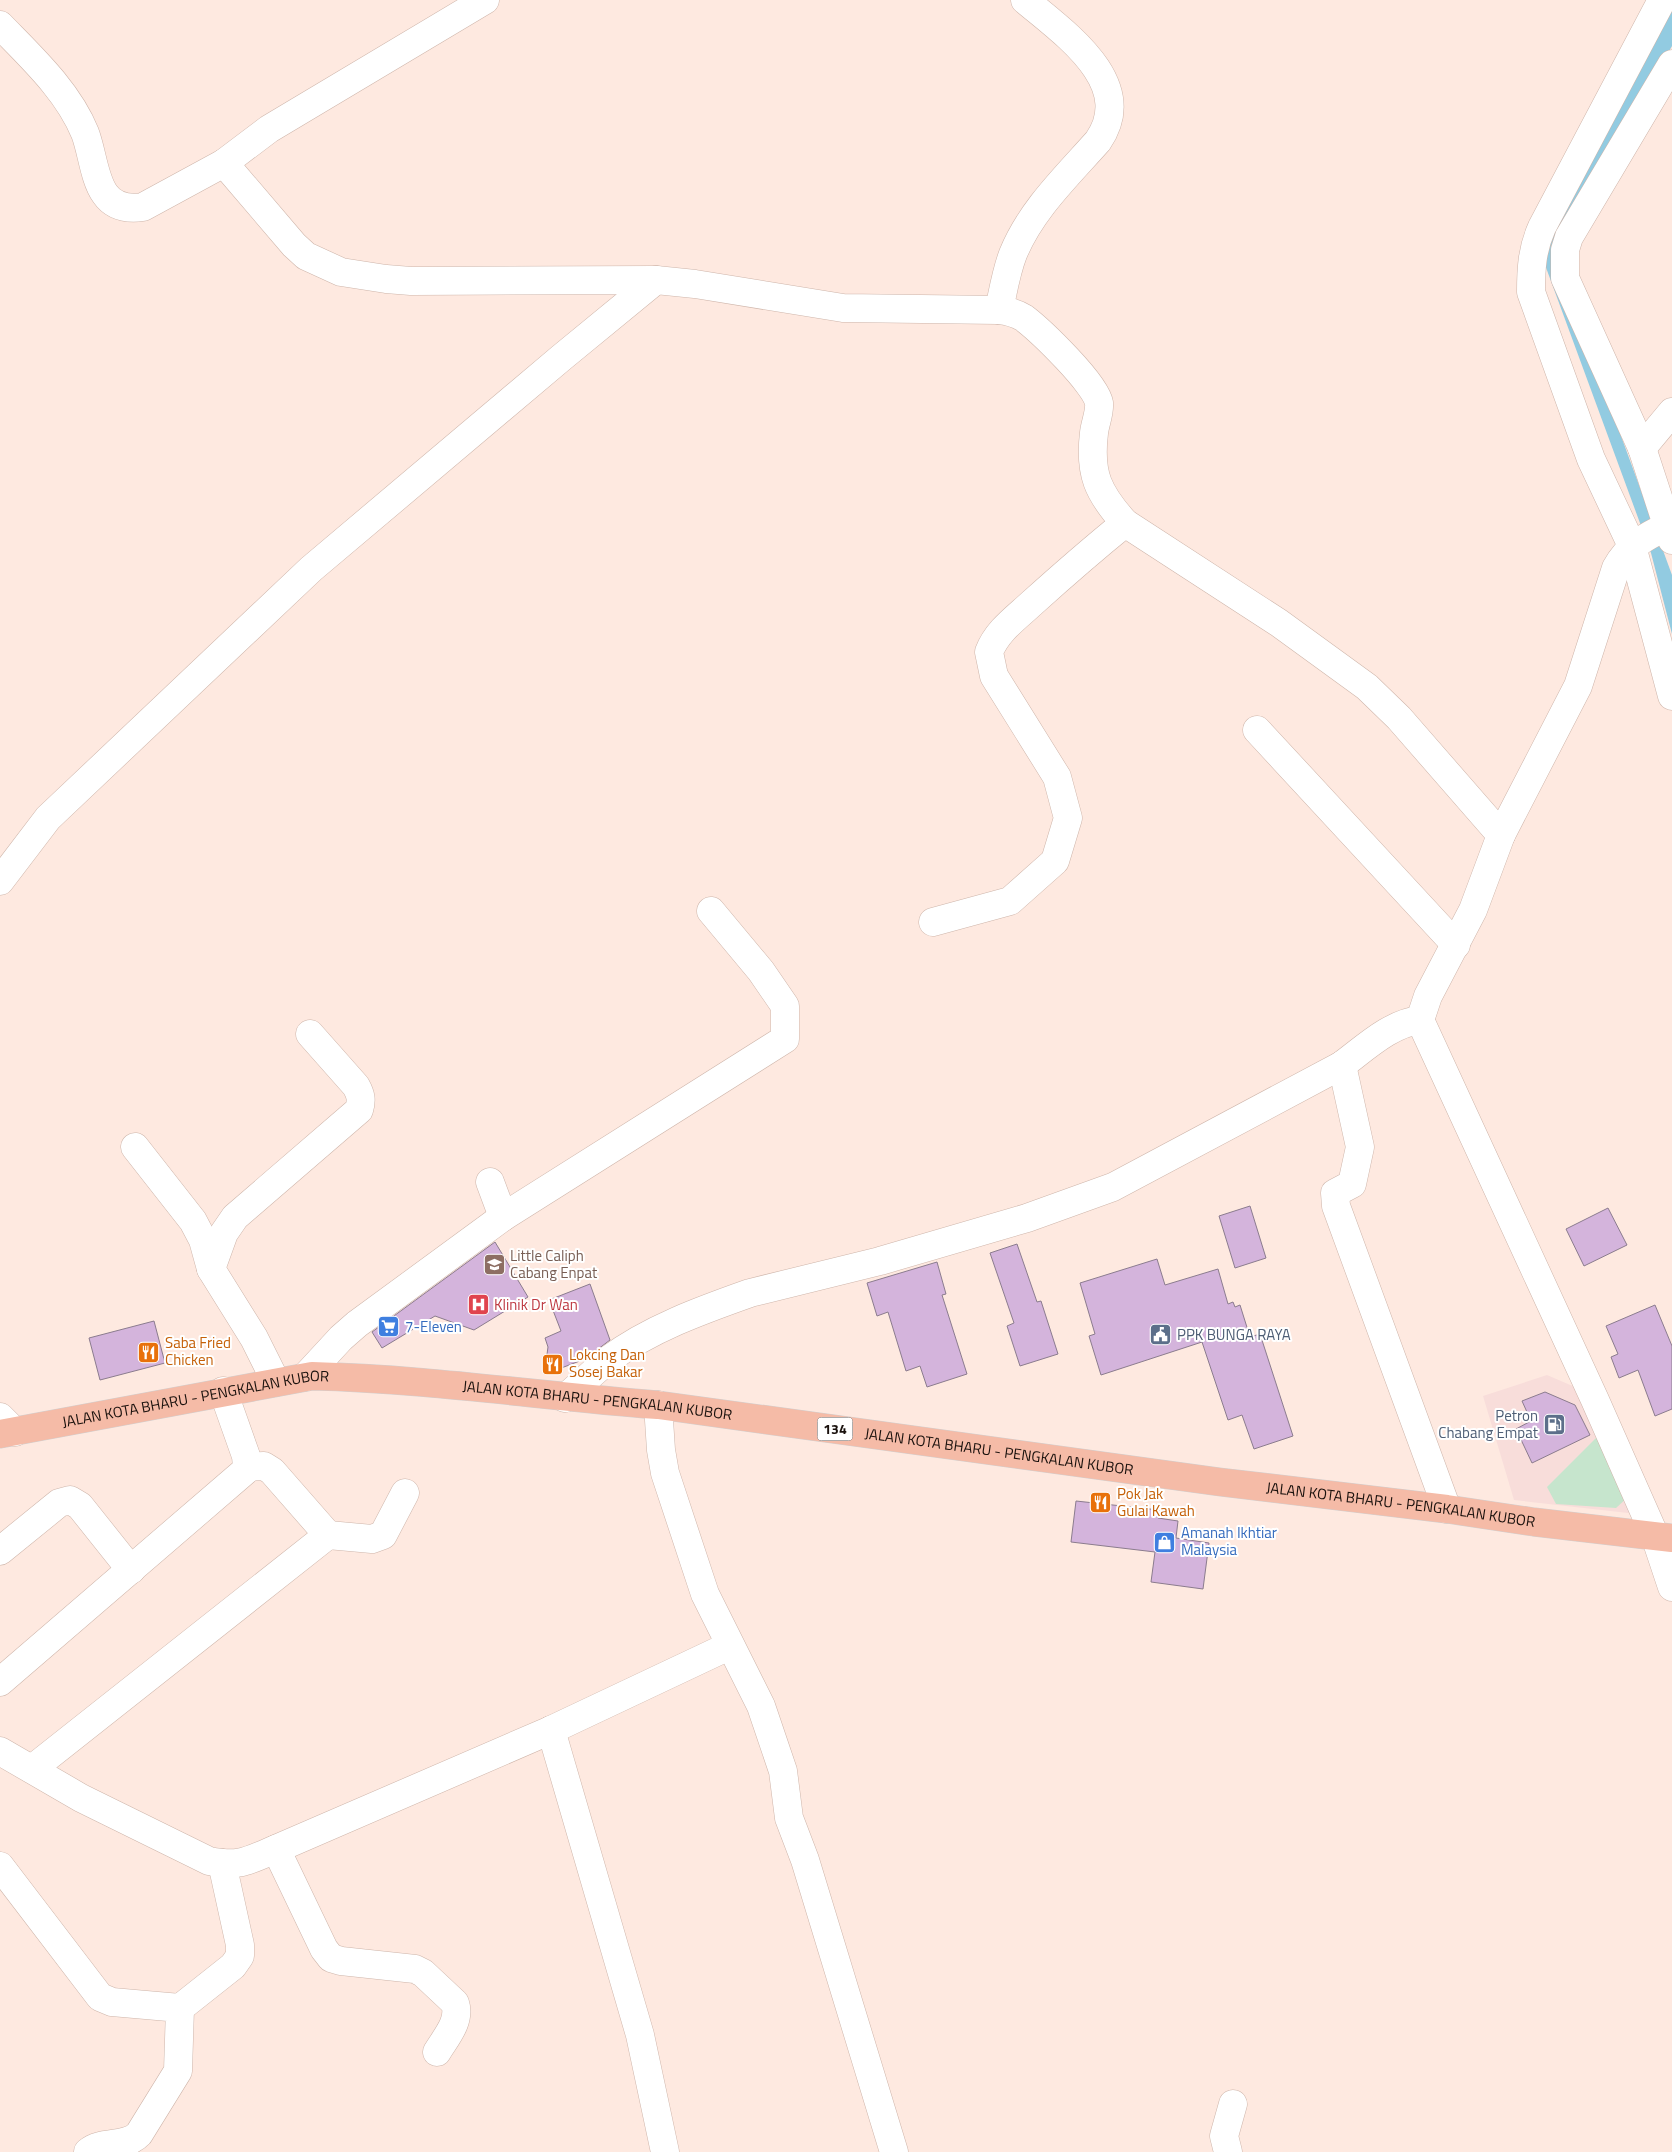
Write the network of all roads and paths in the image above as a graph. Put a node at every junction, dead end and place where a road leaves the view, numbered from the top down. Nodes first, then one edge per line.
1 (485, 0) edge
2 (1025, 0) edge
3 (1662, 0) edge
4 (0, 25) edge
5 (1672, 64) edge
6 (224, 163) junction
7 (656, 280) junction
8 (999, 310) junction
9 (1672, 412) edge
10 (1642, 448) junction
11 (1124, 523) junction
12 (1655, 536) edge
13 (1672, 696) edge
14 (1257, 730) dead end
15 (1501, 835) junction
16 (0, 881) edge
17 (711, 912) dead end
18 (933, 922) dead end
19 (1456, 945) junction
20 (1420, 1020) junction
21 (310, 1034) dead end
22 (1342, 1065) junction
23 (135, 1147) dead end
24 (490, 1182) dead end
25 (503, 1217) junction
26 (211, 1270) junction
27 (305, 1377) junction
28 (276, 1382) junction
29 (223, 1392) junction
30 (565, 1398) junction
31 (658, 1406) junction
32 (5, 1428) edge
33 (248, 1467) junction
34 (405, 1493) dead end
35 (1447, 1509) junction
36 (328, 1535) junction
37 (1663, 1537) edge
38 (0, 1551) edge
39 (131, 1570) junction
40 (1672, 1587) edge
41 (730, 1646) junction
42 (0, 1682) edge
43 (552, 1730) junction
44 (0, 1751) edge
45 (32, 1769) junction
46 (276, 1850) junction
47 (222, 1863) junction
48 (0, 1866) edge
49 (180, 2008) junction
50 (437, 2052) dead end
51 (1233, 2104) dead end
52 (88, 2152) edge
53 (665, 2152) edge
54 (894, 2152) edge
55 (1228, 2152) edge

1 - 6 street
2 - 8 street
3 - 12 street
4 - 6 street
5 - 10 street
6 - 7 street
7 - 8 street
7 - 16 street
8 - 11 street
9 - 10 street
10 - 12 street
11 - 15 street
11 - 18 street
12 - 13 street
12 - 15 street
14 - 19 street
15 - 19 street
17 - 25 street
19 - 20 street
20 - 22 street
20 - 37 street
21 - 26 street
22 - 30 street
22 - 35 street
23 - 26 street
24 - 25 street
25 - 27 street
26 - 28 street
27 - 28 main road, JALAN KOTA BHARU - PENGKALAN KUBOR / 134
27 - 30 main road, JALAN KOTA BHARU - PENGKALAN KUBOR / 134
28 - 29 main road, JALAN KOTA BHARU - PENGKALAN KUBOR / 134
29 - 32 main road, JALAN KOTA BHARU - PENGKALAN KUBOR / 134
29 - 33 street
30 - 31 main road, JALAN KOTA BHARU - PENGKALAN KUBOR / 134
31 - 35 main road, JALAN KOTA BHARU - PENGKALAN KUBOR / 134
31 - 41 street
33 - 36 street
33 - 39 street
34 - 36 street
35 - 37 main road, JALAN KOTA BHARU - PENGKALAN KUBOR / 134
36 - 45 street
37 - 40 street
38 - 39 street
39 - 42 street
41 - 43 street
41 - 54 street
43 - 46 street
43 - 53 street
44 - 45 street
45 - 47 street
46 - 47 street
46 - 50 street
47 - 49 street
48 - 49 street
49 - 52 street
51 - 55 street

